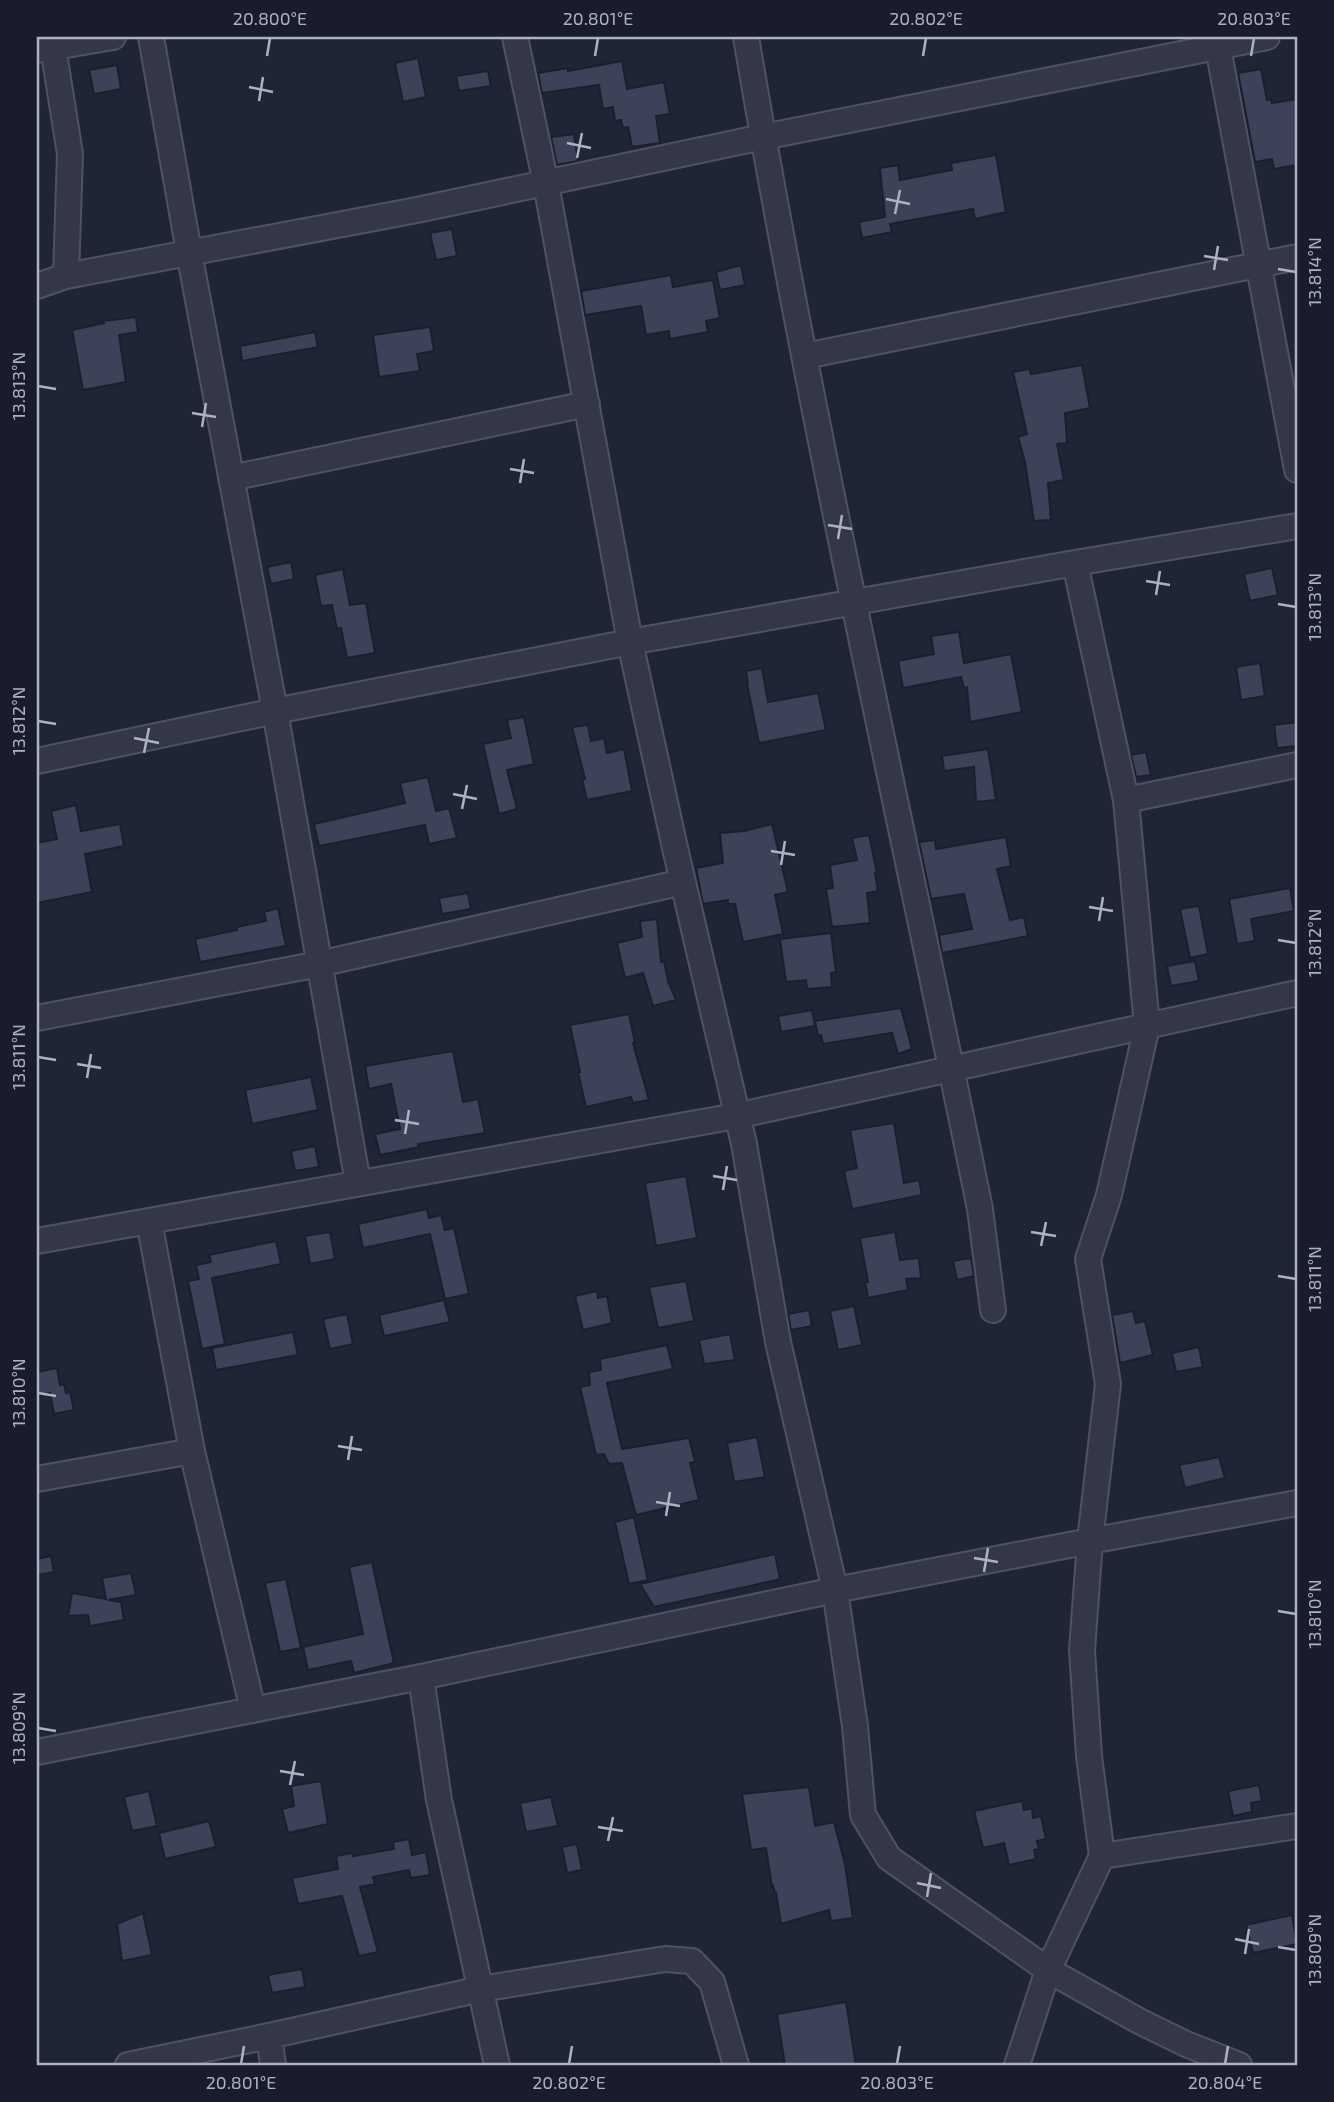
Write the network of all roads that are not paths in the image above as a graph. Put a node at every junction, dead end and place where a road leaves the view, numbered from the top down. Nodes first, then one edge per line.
1 (113, 37) edge
2 (152, 37) edge
3 (515, 37) edge
4 (746, 37) edge
5 (1267, 37) edge
6 (1217, 42) edge
7 (46, 45) edge
8 (763, 137) junction
9 (546, 184) junction
10 (189, 252) junction
11 (1297, 257) edge
12 (1258, 265) junction
13 (66, 276) junction
14 (37, 286) edge
15 (805, 356) junction
16 (587, 404) junction
17 (1297, 470) edge
18 (231, 478) junction
19 (1297, 526) edge
20 (1074, 563) junction
21 (853, 602) junction
22 (630, 642) junction
23 (275, 711) junction
24 (37, 761) edge
25 (1297, 765) edge
26 (1126, 800) junction
27 (683, 882) junction
28 (319, 964) junction
29 (1297, 993) edge
30 (37, 1018) edge
31 (1147, 1026) junction
32 (952, 1069) junction
33 (736, 1116) junction
34 (358, 1182) junction
35 (149, 1221) junction
36 (37, 1241) edge
37 (993, 1310) dead end
38 (192, 1451) junction
39 (37, 1479) edge
40 (1297, 1503) edge
41 (1090, 1541) junction
42 (835, 1590) junction
43 (421, 1677) junction
44 (253, 1710) junction
45 (37, 1752) edge
46 (1297, 1826) edge
47 (1102, 1856) junction
48 (1048, 1970) junction
49 (481, 1989) junction
50 (269, 2036) junction
51 (128, 2065) edge
52 (272, 2065) edge
53 (497, 2065) edge
54 (736, 2065) edge
55 (1017, 2065) edge
56 (1239, 2065) edge

1 - 7 street
2 - 10 street
3 - 9 street
4 - 8 street
5 - 6 street
6 - 8 street
6 - 12 street
7 - 13 street
8 - 9 street
8 - 15 street
9 - 10 street
9 - 16 street
10 - 13 street
10 - 18 street
11 - 12 street
12 - 15 street
12 - 17 street
13 - 14 street
15 - 21 street
16 - 18 street
16 - 22 street
18 - 23 street
19 - 20 street
20 - 21 street
20 - 26 street
21 - 22 street
21 - 32 street
22 - 23 street
22 - 27 street
23 - 24 street
23 - 28 street
25 - 26 street
26 - 31 street
27 - 28 street
27 - 33 street
28 - 30 street
28 - 34 street
29 - 31 street
31 - 32 street
31 - 41 street
32 - 33 street
32 - 37 street
33 - 34 street
33 - 42 street
34 - 35 street
35 - 36 street
35 - 38 street
38 - 39 street
38 - 44 street
40 - 41 street
41 - 42 street
41 - 47 street
42 - 43 street
42 - 48 street
43 - 44 street
43 - 49 street
44 - 45 street
46 - 47 street
47 - 48 street
48 - 55 street
48 - 56 street
49 - 50 street
49 - 53 street
49 - 54 street
50 - 51 street
50 - 52 street

